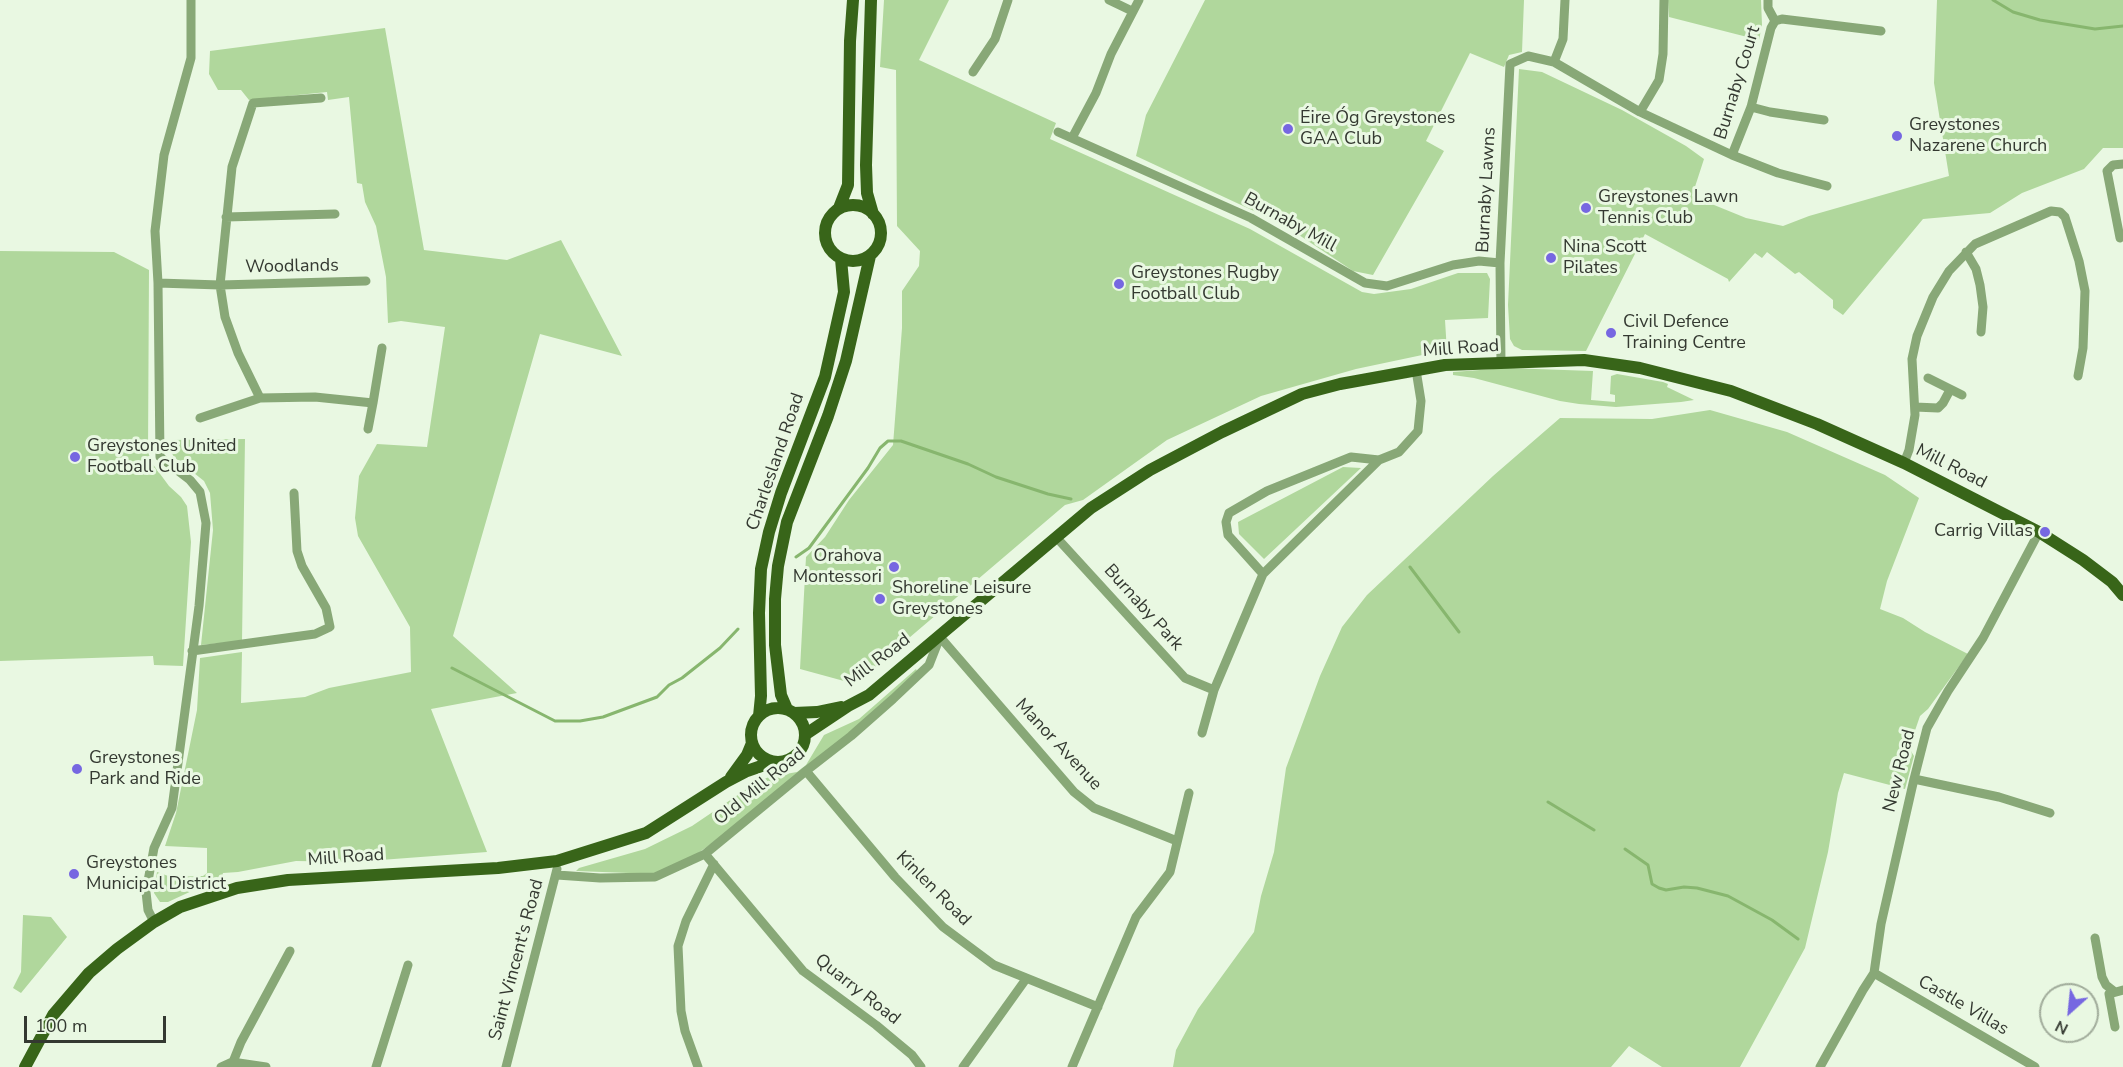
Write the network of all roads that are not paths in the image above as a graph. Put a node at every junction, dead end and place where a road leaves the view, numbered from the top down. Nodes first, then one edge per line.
1 (190, 0) edge
2 (853, 0) edge
3 (871, 0) edge
4 (1008, 0) edge
5 (1109, 0) edge
6 (1139, 0) edge
7 (1565, 0) edge
8 (1664, 0) edge
9 (1768, 0) edge
10 (1132, 12) junction
11 (1775, 21) junction
12 (1881, 31) dead end
13 (1554, 62) junction
14 (973, 72) dead end
15 (321, 98) dead end
16 (1751, 106) junction
17 (1640, 112) junction
18 (1824, 120) dead end
19 (1058, 132) dead end
20 (1072, 138) junction
21 (1732, 155) junction
22 (2123, 164) edge
23 (1827, 186) dead end
24 (840, 208) junction
25 (334, 214) dead end
26 (873, 214) junction
27 (226, 217) junction
28 (2120, 238) dead end
29 (1966, 252) junction
30 (870, 256) junction
31 (841, 259) junction
32 (1500, 262) junction
33 (366, 281) dead end
34 (158, 283) junction
35 (220, 285) junction
36 (1981, 332) dead end
37 (382, 348) dead end
38 (1501, 364) junction
39 (1416, 370) junction
40 (2078, 376) dead end
41 (1928, 378) dead end
42 (1950, 390) junction
43 (1962, 395) dead end
44 (260, 398) junction
45 (373, 404) junction
46 (1915, 407) junction
47 (200, 418) dead end
48 (368, 429) dead end
49 (1378, 460) junction
50 (1904, 462) junction
51 (294, 493) dead end
52 (2039, 532) junction
53 (1056, 537) junction
54 (1263, 574) junction
55 (2123, 595) edge
56 (940, 637) junction
57 (192, 651) junction
58 (1214, 690) junction
59 (848, 706) junction
60 (790, 711) junction
61 (759, 716) junction
62 (1202, 733) dead end
63 (806, 734) junction
64 (752, 743) junction
65 (773, 762) junction
66 (806, 771) junction
67 (1914, 779) junction
68 (726, 782) junction
69 (1189, 793) dead end
70 (2050, 813) dead end
71 (1177, 841) junction
72 (705, 854) junction
73 (557, 861) junction
74 (714, 864) junction
75 (557, 875) junction
76 (154, 922) junction
77 (2095, 938) dead end
78 (290, 951) dead end
79 (408, 965) dead end
80 (1874, 973) junction
81 (1026, 979) junction
82 (2119, 991) edge
83 (1098, 1006) junction
84 (2115, 1027) dead end
85 (232, 1064) edge
86 (25, 1067) edge
87 (221, 1067) edge
88 (266, 1067) edge
89 (376, 1067) edge
90 (506, 1067) edge
91 (698, 1067) edge
92 (921, 1067) edge
93 (963, 1067) edge
94 (1072, 1067) edge
95 (1820, 1067) edge
96 (2035, 1067) edge

1 - 34 street
2 - 24 main road
3 - 26 main road
4 - 14 street
5 - 10 street
6 - 10 street
7 - 13 street
8 - 17 street
9 - 11 street
10 - 20 street
11 - 12 street, Burnaby Court
11 - 16 street, Burnaby Court
13 - 17 street, Burnaby Lawns
13 - 32 street, Burnaby Lawns
15 - 27 street, Woodlands
16 - 18 street
16 - 21 street, Burnaby Court
17 - 21 street, Burnaby Lawns
19 - 20 street, Burnaby Mill
20 - 32 street, Burnaby Mill
21 - 23 street, Burnaby Lawns
22 - 28 street
24 - 26 main road
24 - 31 main road
25 - 27 street
26 - 30 main road
27 - 35 street, Woodlands
29 - 36 street
29 - 40 street
29 - 46 street
30 - 31 main road
30 - 60 main road, Charlesland Road
31 - 61 main road, Charlesland Road
32 - 38 street, Burnaby Lawns
33 - 35 street, Woodlands
34 - 35 street, Woodlands
34 - 57 street
35 - 44 street, Woodlands
37 - 45 street
38 - 39 main road, Mill Road
38 - 50 main road, Mill Road
39 - 49 street
39 - 53 main road, Mill Road
41 - 42 street
42 - 43 street
42 - 46 street
44 - 45 street
44 - 47 street
45 - 48 street
46 - 50 street
49 - 54 street
49 - 54 street
50 - 52 main road, Mill Road
51 - 57 street
52 - 55 main road, Mill Road
52 - 67 street, New Road
53 - 56 main road, Mill Road
53 - 58 street, Burnaby Park
54 - 58 street
56 - 59 main road, Mill Road
56 - 66 street, Old Mill Road
56 - 71 street, Manor Avenue
57 - 76 street
58 - 62 street
59 - 60 main road, Mill Road
59 - 63 main road, Mill Road
60 - 61 main road
60 - 63 main road
61 - 64 main road
63 - 65 main road
64 - 65 main road
64 - 68 main road, Mill Road
65 - 68 main road, Mill Road
66 - 72 street, Old Mill Road
66 - 81 street, Kinlen Road
67 - 70 street
67 - 80 street, New Road
68 - 73 main road, Mill Road
69 - 71 street
71 - 83 street
72 - 74 street, Quarry Road
72 - 75 street, Old Mill Road
73 - 75 street, Saint Vincent's Road
73 - 76 main road, Mill Road
74 - 91 street
74 - 92 street, Quarry Road
75 - 90 street, Saint Vincent's Road
76 - 86 main road, Mill Road
77 - 82 street
78 - 85 street
79 - 89 street
80 - 95 street
80 - 96 street, Castle Villas
81 - 83 street, Kinlen Road
81 - 93 street
82 - 84 street
83 - 94 street
85 - 87 street
85 - 88 street

